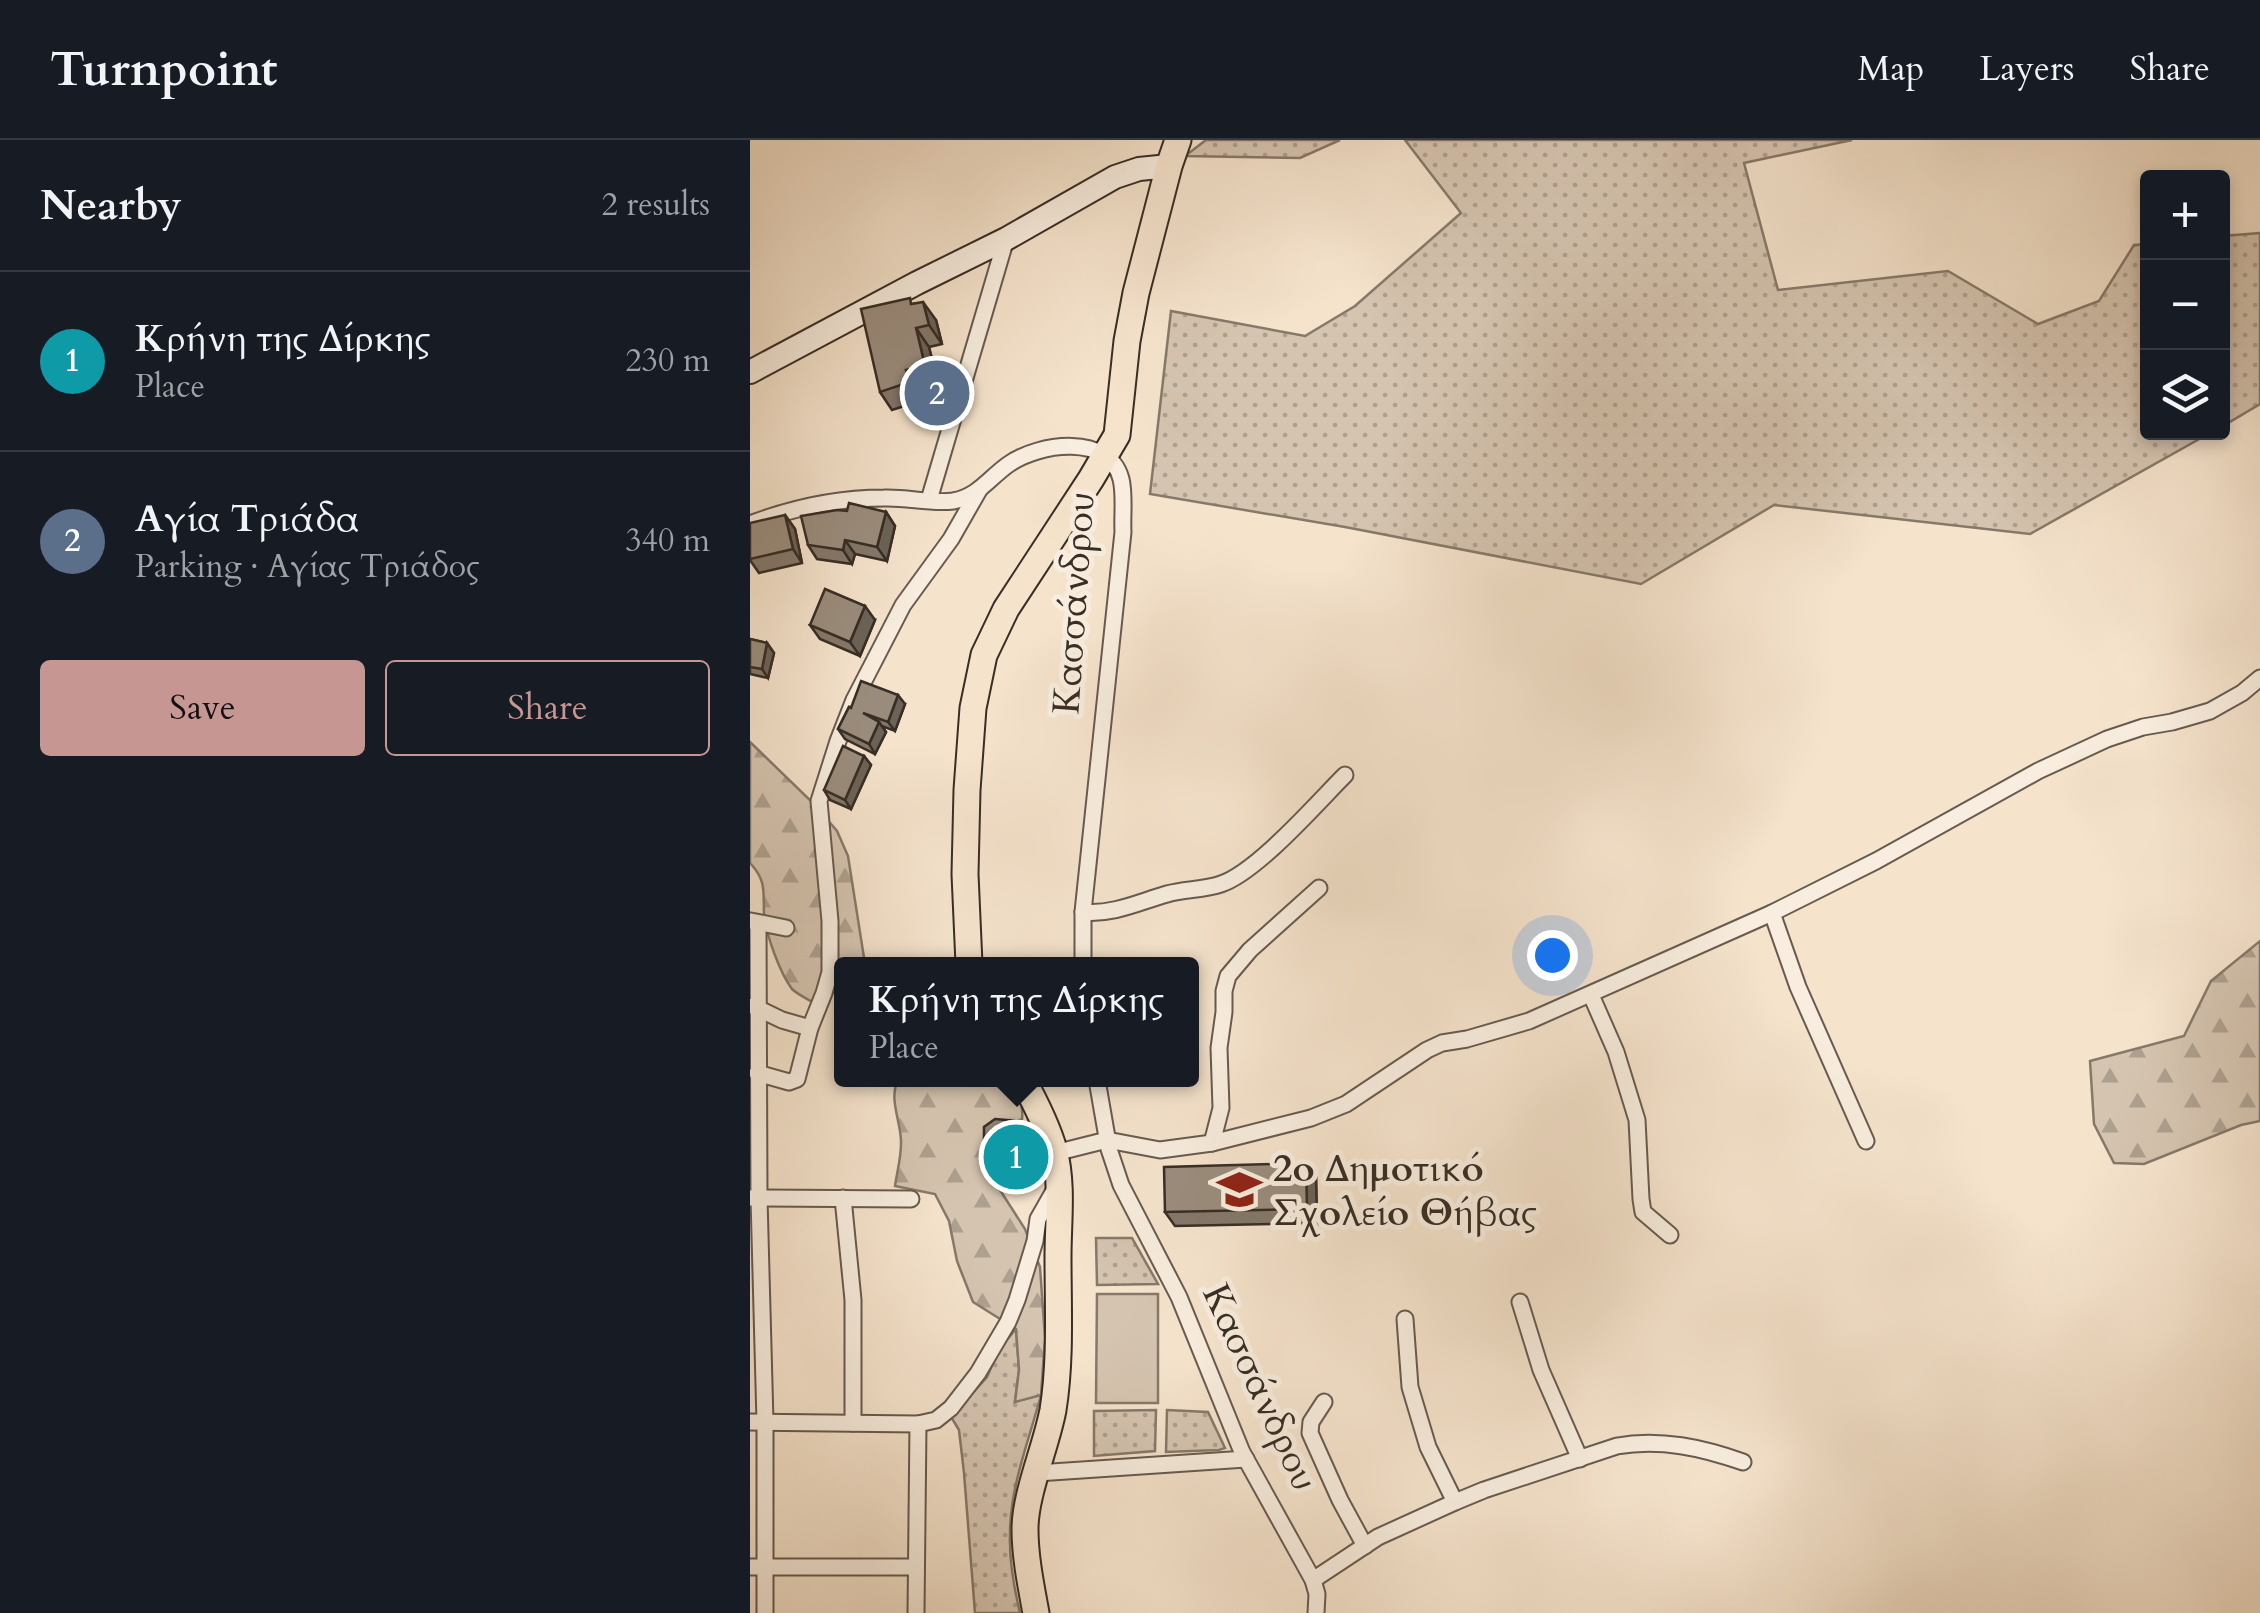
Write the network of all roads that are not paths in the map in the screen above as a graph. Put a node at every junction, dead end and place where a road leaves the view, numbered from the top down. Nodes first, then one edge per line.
1 (1178, 140) edge
2 (1169, 166) junction
3 (1006, 238) junction
4 (750, 372) edge
5 (1106, 456) junction
6 (979, 490) junction
7 (929, 500) junction
8 (750, 524) edge
9 (2260, 678) edge
10 (1344, 775) dead end
11 (1318, 888) dead end
12 (1084, 912) junction
13 (1772, 914) junction
14 (754, 922) edge
15 (786, 928) dead end
16 (970, 957) edge
17 (1083, 957) edge
18 (1590, 995) junction
19 (754, 1006) edge
20 (810, 1028) junction
21 (757, 1073) junction
22 (1026, 1087) edge
23 (1098, 1087) edge
24 (1108, 1140) junction
25 (1866, 1141) dead end
26 (1212, 1142) junction
27 (1054, 1152) junction
28 (1058, 1182) junction
29 (754, 1198) edge
30 (842, 1198) junction
31 (912, 1199) dead end
32 (1670, 1235) dead end
33 (1520, 1302) dead end
34 (1405, 1319) dead end
35 (1324, 1402) dead end
36 (758, 1422) edge
37 (853, 1423) junction
38 (918, 1424) junction
39 (1246, 1459) junction
40 (1580, 1459) junction
41 (1744, 1462) dead end
42 (1038, 1473) junction
43 (1455, 1502) junction
44 (1365, 1546) junction
45 (916, 1566) junction
46 (757, 1567) edge
47 (1313, 1580) junction
48 (765, 1613) edge
49 (916, 1613) edge
50 (1036, 1613) edge
51 (1316, 1613) edge

1 - 2 main road, Κασσάνδρου
2 - 3 street
2 - 5 main road, Κασσάνδρου
3 - 4 street
3 - 7 street
5 - 6 street
5 - 12 street, Κασσάνδρου
5 - 16 main road
6 - 7 street
6 - 20 street
7 - 8 street
9 - 13 street
10 - 12 street
11 - 26 street
12 - 17 street, Κασσάνδρου
13 - 18 street
13 - 25 street
14 - 15 street
14 - 19 street
18 - 26 street
18 - 32 street
19 - 20 street
19 - 21 street
20 - 21 street
21 - 29 street
22 - 27 main road
23 - 24 street, Κασσάνδρου
24 - 26 street
24 - 27 street
24 - 39 street, Κασσάνδρου
27 - 28 main road
28 - 38 street
28 - 42 main road
29 - 30 street
29 - 36 street
30 - 31 street
30 - 37 street
33 - 40 street
34 - 43 street
35 - 44 street
36 - 37 street
36 - 46 street
37 - 38 street
38 - 45 street
39 - 42 street
39 - 47 street, Κασσάνδρου
40 - 41 street
40 - 43 street
42 - 50 main road
43 - 44 street
44 - 47 street
45 - 46 street
45 - 49 street
46 - 48 street
47 - 51 street, Κασσάνδρου

